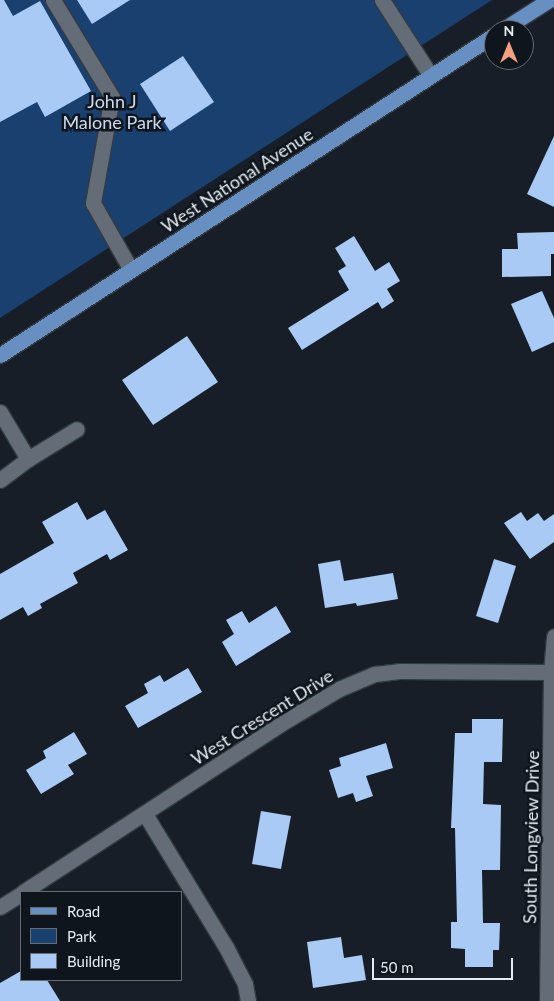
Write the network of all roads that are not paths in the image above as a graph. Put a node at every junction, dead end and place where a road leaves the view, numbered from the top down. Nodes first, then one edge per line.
1 (53, 0) edge
2 (382, 0) edge
3 (548, 0) edge
4 (517, 20) edge
5 (484, 42) edge
6 (431, 76) junction
7 (131, 270) junction
8 (0, 355) edge
9 (0, 412) edge
10 (77, 429) dead end
11 (28, 459) junction
12 (0, 480) edge
13 (554, 636) edge
14 (552, 672) junction
15 (145, 814) junction
16 (552, 849) edge
17 (25, 891) edge
18 (20, 894) edge
19 (0, 907) edge
20 (248, 1001) edge
21 (547, 1001) edge

1 - 7 street
2 - 6 street
3 - 4 main road
5 - 6 main road, West National Avenue
6 - 7 main road, West National Avenue
7 - 8 main road, West National Avenue
9 - 11 street
10 - 11 street
11 - 12 street
13 - 14 street, South Longview Drive
14 - 15 street, West Crescent Drive
14 - 16 street, South Longview Drive
15 - 17 street, West Crescent Drive
15 - 20 street
16 - 21 street, South Longview Drive
18 - 19 street, West Crescent Drive

